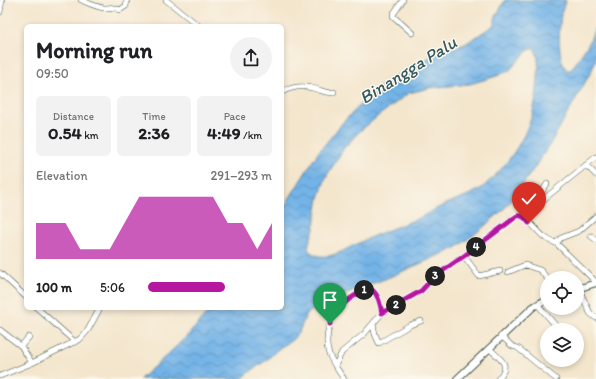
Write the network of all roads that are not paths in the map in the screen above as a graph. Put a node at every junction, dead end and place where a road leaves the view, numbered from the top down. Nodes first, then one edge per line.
1 (2, 0) edge
2 (81, 0) edge
3 (127, 0) edge
4 (166, 0) edge
5 (403, 0) edge
6 (0, 12) edge
7 (196, 24) edge
8 (412, 32) dead end
9 (284, 91) edge
10 (334, 92) dead end
11 (596, 157) edge
12 (586, 165) junction
13 (596, 175) edge
14 (547, 184) dead end
15 (540, 203) junction
16 (596, 216) edge
17 (524, 217) junction
18 (556, 243) junction
19 (464, 256) junction
20 (500, 271) dead end
21 (541, 271) edge
22 (508, 272) dead end
23 (0, 273) edge
24 (596, 283) edge
25 (584, 287) edge
26 (24, 295) edge
27 (584, 301) edge
28 (540, 302) edge
29 (537, 304) junction
30 (39, 310) edge
31 (99, 310) edge
32 (382, 313) junction
33 (596, 318) edge
34 (421, 322) dead end
35 (554, 323) edge
36 (373, 324) junction
37 (0, 330) edge
38 (501, 336) junction
39 (29, 337) dead end
40 (75, 342) junction
41 (21, 346) junction
42 (489, 348) junction
43 (32, 363) junction
44 (335, 366) junction
45 (0, 376) edge
46 (344, 379) edge
47 (457, 379) edge
48 (498, 379) edge
49 (556, 379) edge

1 - 6 street
2 - 3 street
4 - 7 street
5 - 8 street
9 - 10 street
11 - 12 street
12 - 13 street
12 - 15 street
14 - 15 street
15 - 17 street
16 - 18 street
17 - 18 street
17 - 19 street
18 - 24 street
19 - 20 street
19 - 32 street
21 - 22 street
23 - 26 street
24 - 25 main road
27 - 33 street
28 - 29 main road
29 - 35 street
29 - 38 main road
30 - 40 street
31 - 40 street
32 - 36 street
32 - 44 street
34 - 36 street
36 - 44 street
37 - 41 street
38 - 42 main road
38 - 49 street
39 - 41 street
40 - 43 street
41 - 43 street
42 - 47 main road
42 - 48 street
43 - 45 street
44 - 46 street

